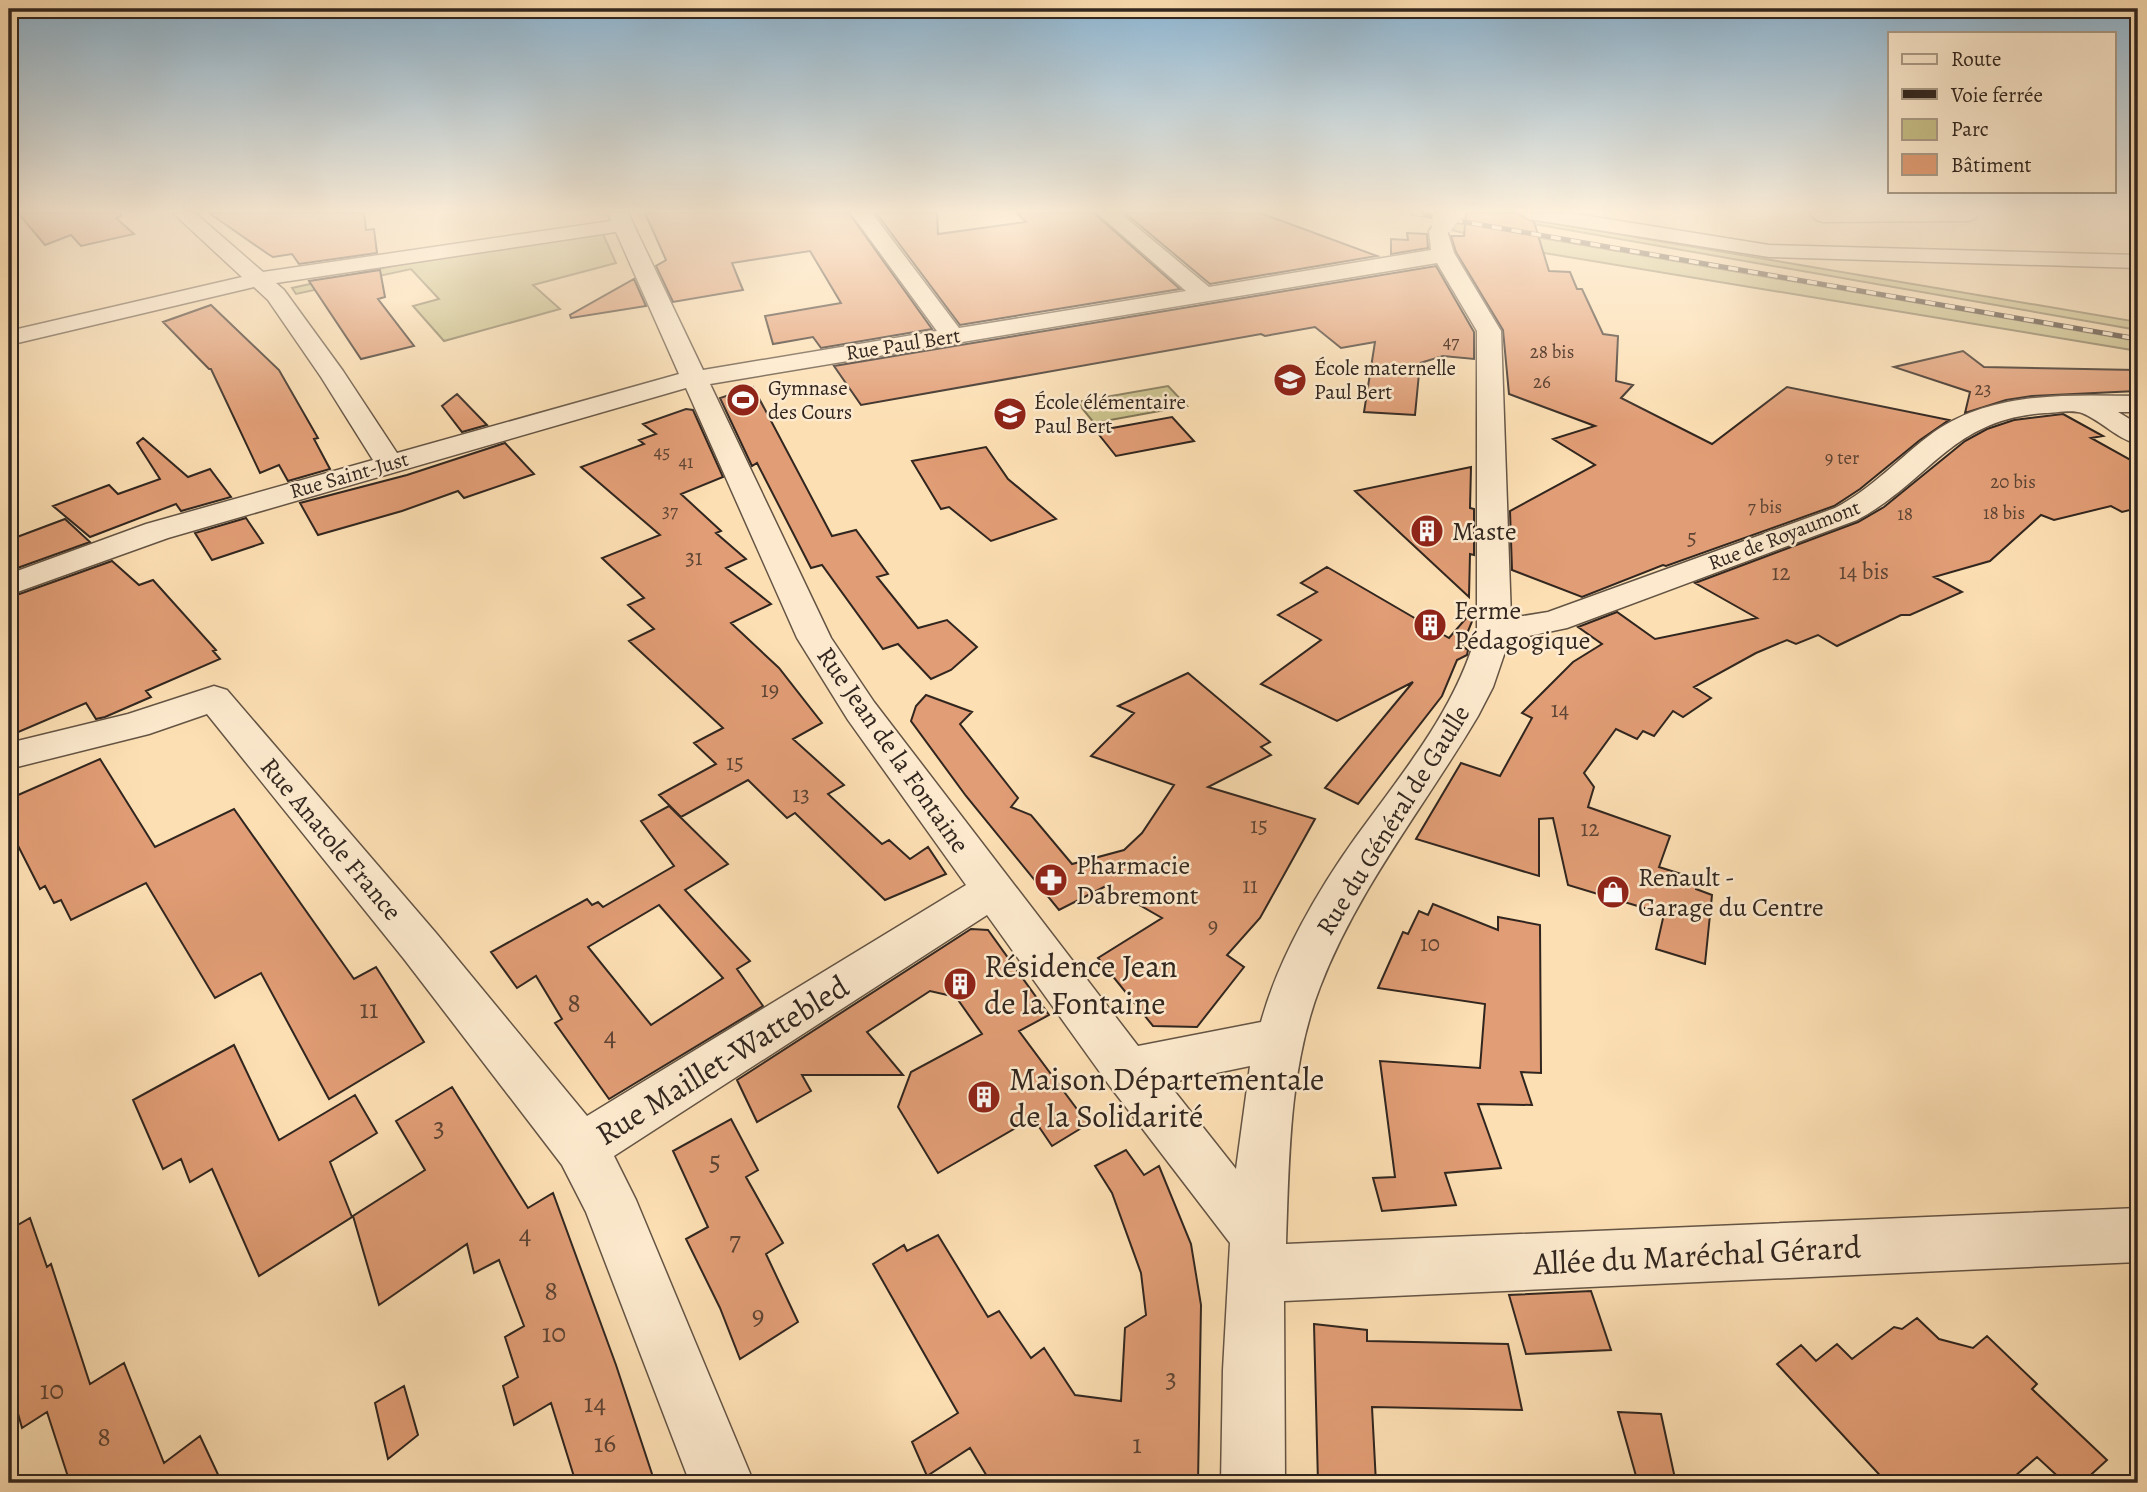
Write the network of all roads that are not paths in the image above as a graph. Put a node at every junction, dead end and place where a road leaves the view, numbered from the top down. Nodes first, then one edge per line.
1 (245, 283) edge
2 (264, 283) edge
3 (649, 283) edge
4 (913, 283) edge
5 (1190, 283) edge
6 (1247, 283) edge
7 (1468, 283) edge
8 (1204, 294) junction
9 (953, 336) junction
10 (9, 338) edge
11 (694, 379) junction
12 (2138, 404) edge
13 (2088, 405) junction
14 (2138, 436) edge
15 (389, 463) junction
16 (9, 585) edge
17 (1494, 632) junction
18 (9, 756) edge
19 (993, 890) junction
20 (1279, 1039) junction
21 (1127, 1070) junction
22 (581, 1148) junction
23 (2138, 1235) edge
24 (1256, 1254) junction
25 (722, 1483) edge
26 (1253, 1483) edge

1 - 10 street
2 - 15 street
3 - 11 street, Rue Jean de la Fontaine
4 - 9 street
5 - 8 street
6 - 8 street, Rue Paul Bert
7 - 17 street, Rue du Général de Gaulle
8 - 9 street, Rue Paul Bert
9 - 11 street, Rue Paul Bert
11 - 15 street, Rue Saint-Just
11 - 19 street, Rue Jean de la Fontaine
12 - 13 street, Rue de Royaumont
13 - 14 street
13 - 17 street, Rue de Royaumont
15 - 16 street, Rue Saint-Just
17 - 20 street, Rue du Général de Gaulle
18 - 22 street, Rue Anatole France
19 - 21 street, Rue Jean de la Fontaine
19 - 22 street, Rue Maillet-Wattebled
20 - 21 street
20 - 24 street, Rue du Général de Gaulle
21 - 24 street, Rue Jean de la Fontaine
22 - 25 street, Rue Maillet-Wattebled
23 - 24 street, Allée du Maréchal Gérard
24 - 26 street, Rue du Général de Gaulle

